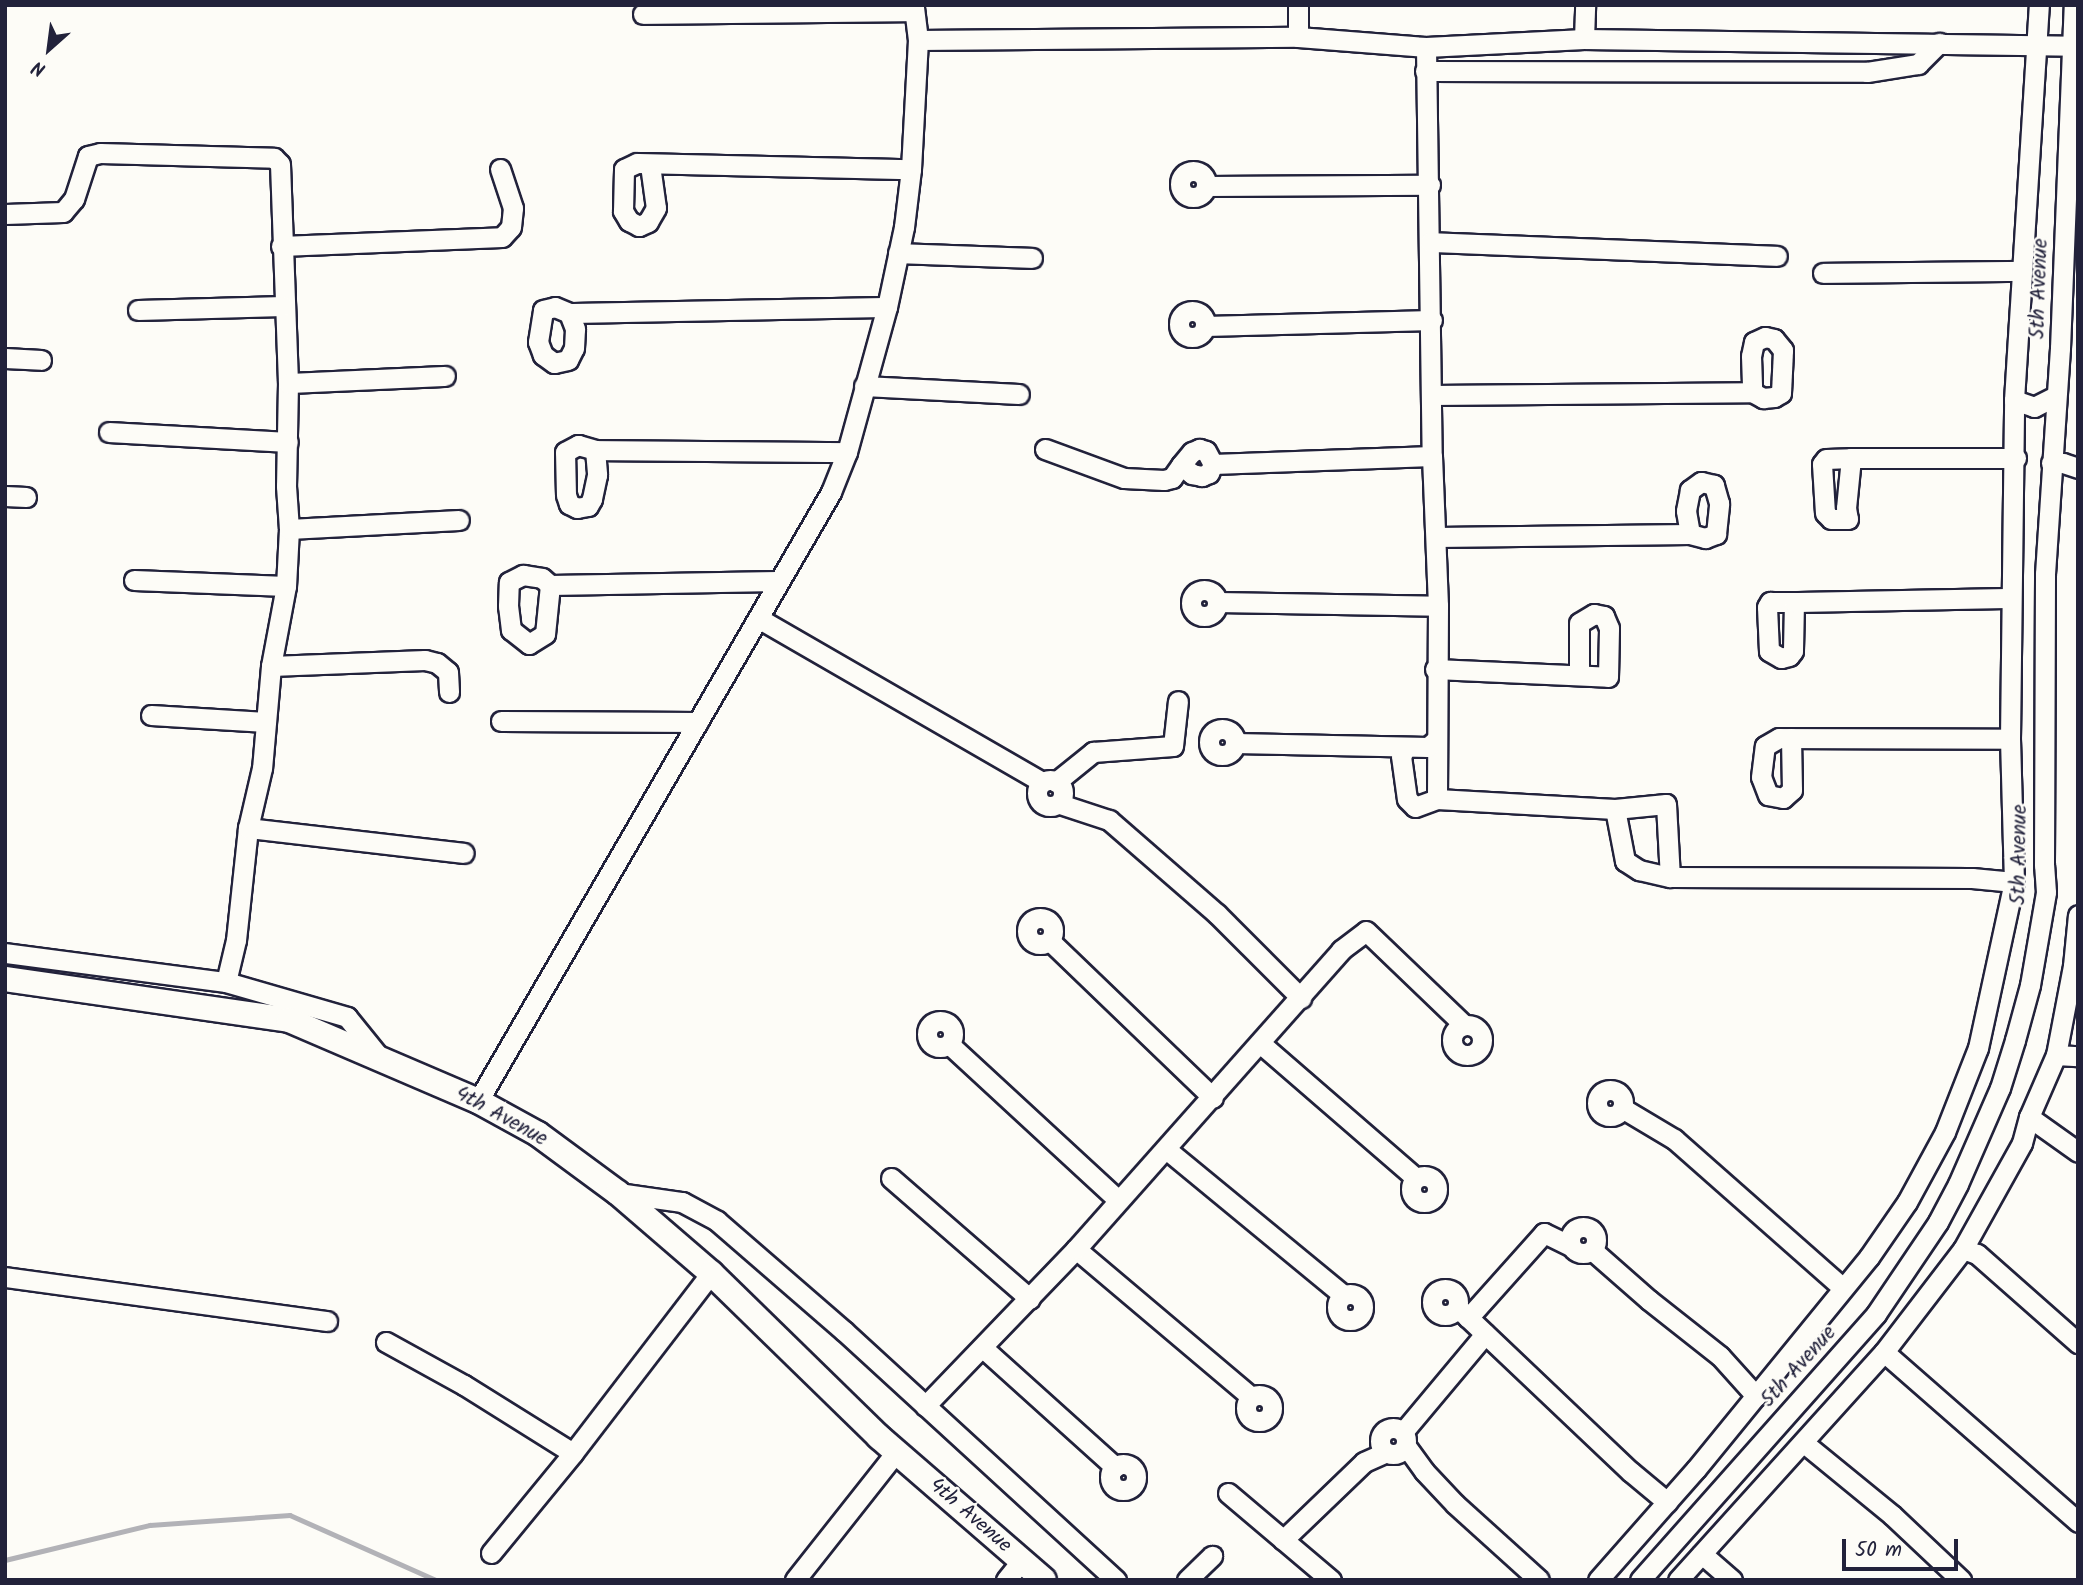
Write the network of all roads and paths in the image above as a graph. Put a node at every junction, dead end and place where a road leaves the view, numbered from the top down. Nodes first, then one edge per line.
1 (1298, 5) edge
2 (1585, 5) edge
3 (2039, 5) edge
4 (2074, 5) edge
5 (914, 8) edge
6 (643, 14) dead end
7 (1297, 37) junction
8 (1584, 39) junction
9 (918, 40) junction
10 (1939, 43) junction
11 (2039, 43) junction
12 (2074, 46) junction
13 (1426, 47) junction
14 (1426, 71) junction
15 (650, 165) dead end
16 (911, 169) junction
17 (500, 170) dead end
18 (1430, 185) junction
19 (1207, 186) dead end
20 (5, 214) edge
21 (1430, 242) junction
22 (281, 247) junction
23 (898, 253) junction
24 (1777, 256) dead end
25 (1032, 258) dead end
26 (2071, 267) edge
27 (2022, 271) junction
28 (1823, 273) dead end
29 (283, 306) junction
30 (887, 307) junction
31 (138, 310) dead end
32 (569, 313) dead end
33 (1432, 320) junction
34 (1205, 326) dead end
35 (5, 358) edge
36 (41, 360) dead end
37 (445, 376) dead end
38 (288, 383) junction
39 (864, 386) junction
40 (1752, 392) dead end
41 (1019, 394) dead end
42 (1431, 395) junction
43 (2056, 397) junction
44 (2014, 400) junction
45 (109, 432) dead end
46 (288, 442) junction
47 (1045, 449) dead end
48 (595, 450) dead end
49 (847, 452) junction
50 (1432, 456) junction
51 (1851, 458) dead end
52 (2015, 458) junction
53 (2051, 463) junction
54 (2078, 468) edge
55 (5, 496) edge
56 (26, 497) dead end
57 (459, 520) dead end
58 (289, 529) junction
59 (1690, 534) dead end
60 (1436, 537) junction
61 (134, 580) dead end
62 (777, 581) junction
63 (550, 585) dead end
64 (286, 586) junction
65 (2010, 598) junction
66 (1217, 602) dead end
67 (1794, 602) dead end
68 (1438, 606) junction
69 (758, 618) junction
70 (271, 666) junction
71 (1435, 669) junction
72 (1578, 674) dead end
73 (449, 692) dead end
74 (1178, 701) dead end
75 (151, 715) dead end
76 (500, 721) dead end
77 (266, 722) junction
78 (698, 722) junction
79 (1791, 738) dead end
80 (1437, 739) junction
81 (2010, 739) junction
82 (1235, 743) dead end
83 (1406, 747) junction
84 (1049, 782) junction
85 (1437, 799) junction
86 (1615, 809) junction
87 (248, 828) junction
88 (464, 853) dead end
89 (1670, 877) junction
90 (2014, 882) junction
91 (2078, 915) edge
92 (1050, 941) dead end
93 (5, 953) edge
94 (5, 979) edge
95 (226, 982) junction
96 (1301, 998) junction
97 (1464, 1026) dead end
98 (1260, 1043) junction
99 (949, 1044) dead end
100 (2056, 1055) junction
101 (2078, 1056) edge
102 (381, 1059) junction
103 (1213, 1098) junction
104 (478, 1101) junction
105 (1622, 1108) dead end
106 (2029, 1117) junction
107 (1166, 1149) junction
108 (2078, 1152) edge
109 (891, 1178) dead end
110 (1416, 1178) dead end
111 (618, 1193) junction
112 (1117, 1199) junction
113 (1076, 1249) junction
114 (1963, 1249) junction
115 (711, 1273) junction
116 (5, 1277) edge
117 (1843, 1288) junction
118 (1343, 1295) dead end
119 (1030, 1299) junction
120 (327, 1321) dead end
121 (1485, 1334) junction
122 (386, 1342) dead end
123 (2078, 1343) edge
124 (983, 1348) junction
125 (1884, 1352) junction
126 (1756, 1396) junction
127 (1251, 1397) dead end
128 (925, 1406) junction
129 (1405, 1439) junction
130 (1804, 1443) junction
131 (896, 1452) junction
132 (573, 1453) junction
133 (1115, 1466) dead end
134 (1228, 1493) dead end
135 (1667, 1502) junction
136 (2078, 1522) edge
137 (1283, 1540) junction
138 (491, 1553) dead end
139 (1702, 1554) junction
140 (1212, 1556) dead end
141 (1022, 1560) junction
142 (795, 1580) edge
143 (1006, 1580) edge
144 (1044, 1580) edge
145 (1116, 1580) edge
146 (1187, 1580) edge
147 (1331, 1580) edge
148 (1539, 1580) edge
149 (1598, 1580) edge
150 (1640, 1580) edge
151 (1678, 1580) edge
152 (1732, 1580) edge
153 (1961, 1580) edge

1 - 7 street
2 - 8 street
3 - 11 street
4 - 12 street, 5th Avenue
5 - 6 street
5 - 9 street
7 - 9 street
7 - 13 street
8 - 10 street
8 - 13 street
9 - 16 street
10 - 11 street
10 - 14 street
11 - 12 street
11 - 27 street
12 - 26 street, 5th Avenue
13 - 14 street
14 - 18 street
15 - 16 street
16 - 23 street
17 - 22 street
18 - 19 street
18 - 21 street
20 - 22 street
21 - 24 street
21 - 33 street
22 - 29 street
23 - 25 street
23 - 30 street
26 - 43 street, 5th Avenue
27 - 28 street
27 - 44 street
29 - 31 street
29 - 38 street
30 - 32 street
30 - 39 street
33 - 34 street
33 - 42 street
35 - 36 street
37 - 38 street
38 - 46 street
39 - 41 street
39 - 49 street
40 - 42 street
42 - 50 street
43 - 44 street
43 - 53 street, 5th Avenue
44 - 52 street
45 - 46 street
46 - 58 street
47 - 50 street
48 - 49 street
49 - 62 street
50 - 60 street
51 - 52 street
52 - 65 street
53 - 54 street
53 - 150 street, 5th Avenue
55 - 56 street
57 - 58 street
58 - 64 street
59 - 60 street
60 - 68 street
61 - 64 street
62 - 63 street
62 - 69 street
64 - 70 street
65 - 67 street
65 - 81 street
66 - 68 street
68 - 71 street
69 - 78 street
69 - 84 street
70 - 73 street
70 - 77 street
71 - 72 street
71 - 80 street
74 - 84 street
75 - 77 street
76 - 78 street
77 - 87 street
78 - 104 street
79 - 81 street
80 - 83 street
80 - 85 street
81 - 90 street
82 - 83 street
83 - 85 street
84 - 96 street
85 - 86 street
86 - 89 street
86 - 89 street
87 - 88 street
87 - 95 street
89 - 90 street
90 - 117 street
91 - 100 street
92 - 103 street
93 - 95 street
94 - 102 main road, 4th Avenue
95 - 102 street
96 - 97 street
96 - 98 street
98 - 103 street
98 - 110 street
99 - 112 street
100 - 101 street
100 - 106 street
102 - 104 main road, 4th Avenue
103 - 107 street
104 - 111 main road, 4th Avenue
105 - 117 street
106 - 108 street
106 - 114 street
107 - 112 street
107 - 118 street
109 - 119 street
111 - 115 main road, 4th Avenue
111 - 128 street
112 - 113 street
113 - 119 street
113 - 127 street
114 - 123 street
114 - 125 street
115 - 131 main road, 4th Avenue
115 - 132 street
116 - 120 street
117 - 126 street
119 - 124 street
121 - 126 street
121 - 129 street
121 - 135 street
122 - 132 street
124 - 128 street
124 - 133 street
125 - 130 street
125 - 136 street
126 - 135 street
128 - 145 street
129 - 137 street
129 - 148 street
130 - 139 street
130 - 153 street
131 - 141 main road, 4th Avenue
131 - 142 street
132 - 138 street
134 - 137 street
135 - 149 street
137 - 147 street
139 - 151 street
139 - 152 street
140 - 146 street
141 - 143 street
141 - 144 main road, 4th Avenue

